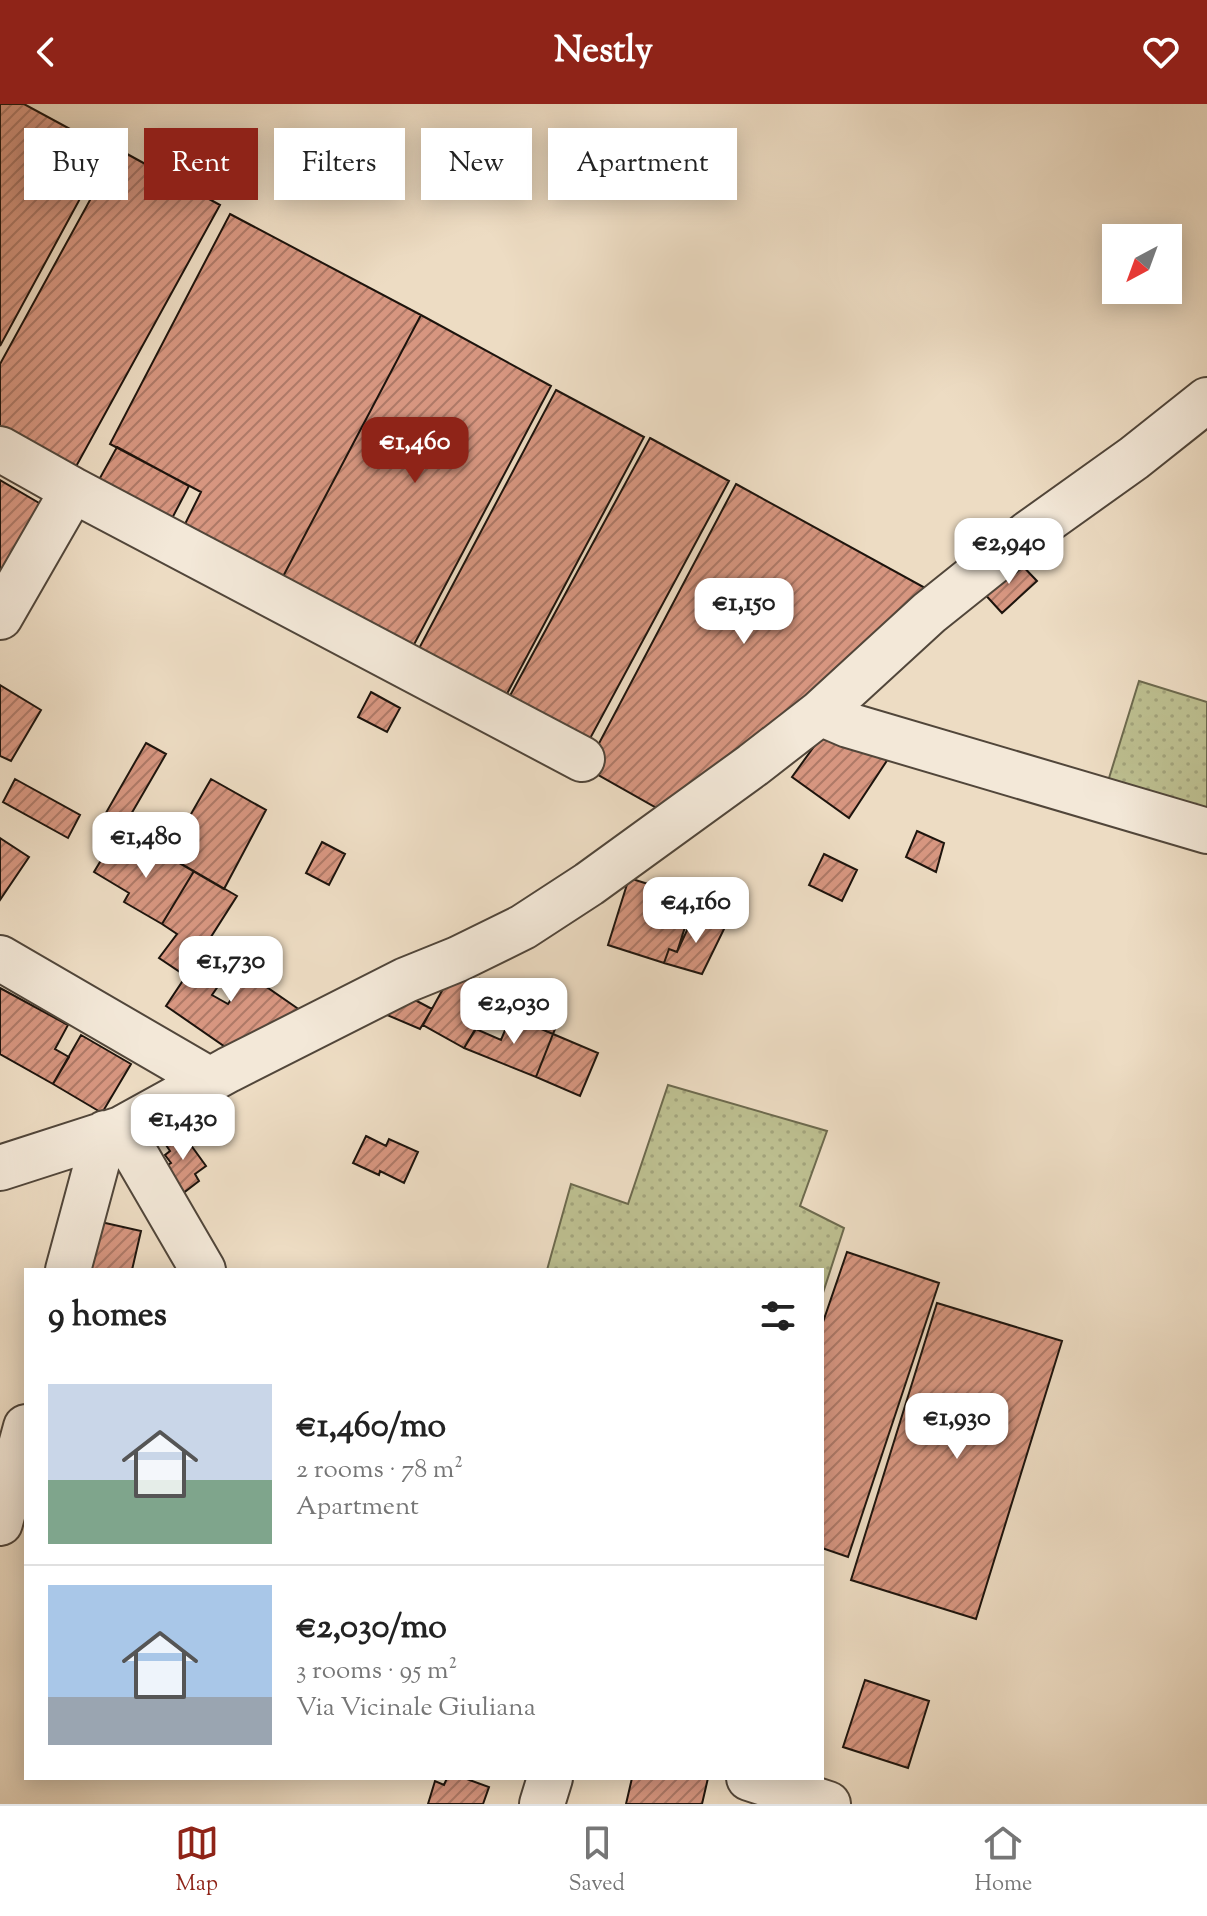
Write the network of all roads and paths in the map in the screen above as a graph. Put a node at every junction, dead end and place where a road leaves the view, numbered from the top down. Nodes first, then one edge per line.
1 (1207, 400) edge
2 (0, 449) edge
3 (73, 490) junction
4 (0, 617) edge
5 (820, 713) junction
6 (582, 759) dead end
7 (1207, 831) edge
8 (0, 958) edge
9 (210, 1080) junction
10 (113, 1131) junction
11 (0, 1168) edge
12 (69, 1268) edge
13 (202, 1268) edge
14 (24, 1434) edge
15 (0, 1523) edge
16 (549, 1780) edge
17 (755, 1780) edge
18 (542, 1804) edge
19 (828, 1804) edge

1 - 5 street
2 - 3 street
3 - 4 street
3 - 6 street
5 - 7 street
5 - 9 street
8 - 9 street
9 - 10 street
10 - 11 street
10 - 12 street
10 - 13 street
14 - 15 street
16 - 18 street
17 - 19 street

